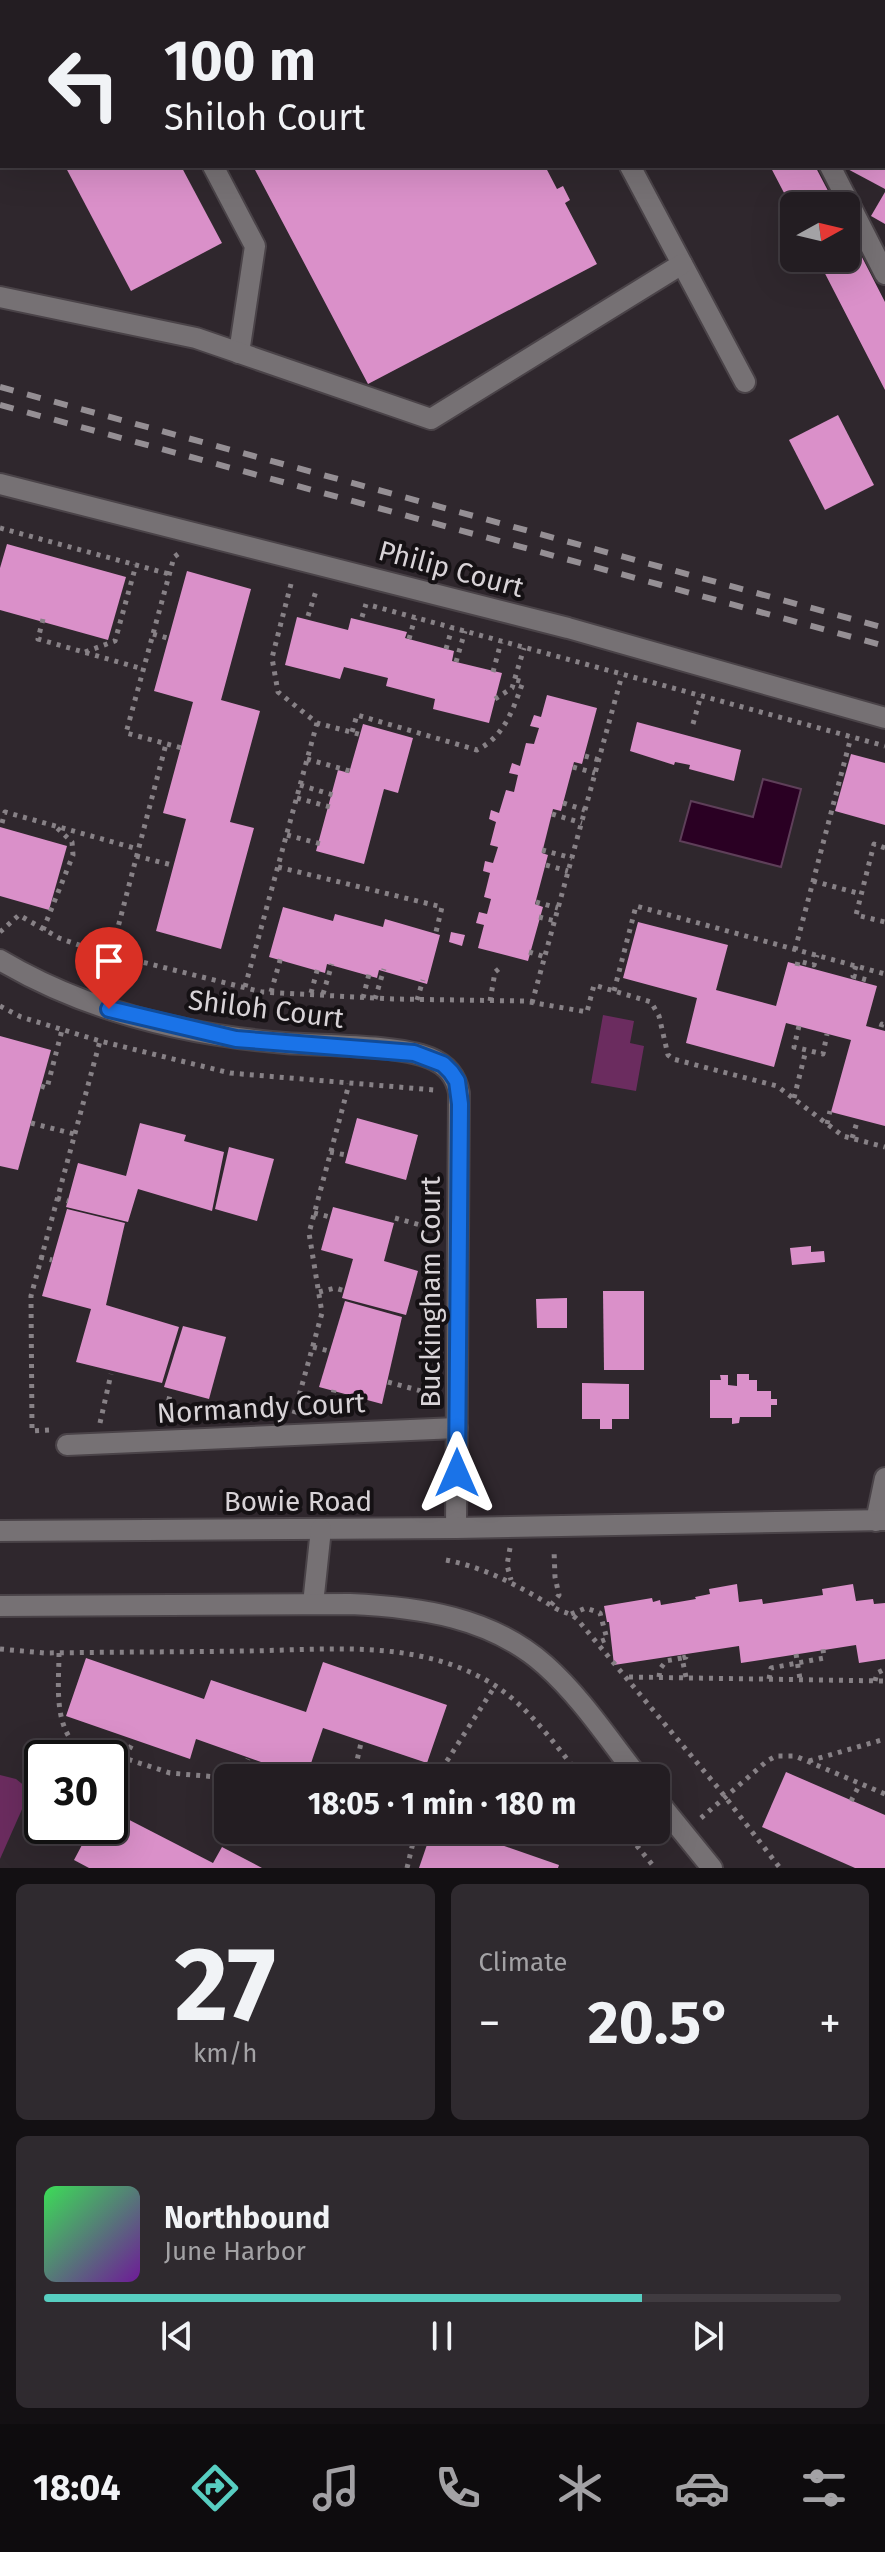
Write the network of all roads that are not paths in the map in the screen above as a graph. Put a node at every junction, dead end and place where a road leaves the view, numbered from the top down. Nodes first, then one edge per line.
1 (214, 168) edge
2 (631, 168) edge
3 (831, 168) edge
4 (861, 227) junction
5 (885, 240) edge
6 (682, 264) junction
7 (885, 274) edge
8 (0, 297) edge
9 (239, 353) junction
10 (745, 382) dead end
11 (0, 484) edge
12 (885, 718) edge
13 (0, 960) edge
14 (460, 1104) joint
15 (457, 1428) junction
16 (63, 1437) road end
17 (885, 1478) edge
18 (880, 1520) edge
19 (456, 1528) junction
20 (321, 1529) junction
21 (0, 1531) edge
22 (313, 1604) junction
23 (0, 1606) edge
24 (628, 1764) edge
25 (670, 1816) edge
26 (712, 1868) edge

1 - 9 street
2 - 6 street
3 - 4 street
4 - 5 street
4 - 7 street
6 - 9 street
6 - 10 street
8 - 9 street
11 - 12 street, Philip Court
13 - 14 street, Shiloh Court
14 - 15 street, Buckingham Court
15 - 16 street, Normandy Court
15 - 19 street, Buckingham Court
17 - 18 street
18 - 19 street, Bowie Road
19 - 20 street, Bowie Road
20 - 21 street, Bowie Road
20 - 22 street
22 - 23 street
22 - 24 street
25 - 26 street

